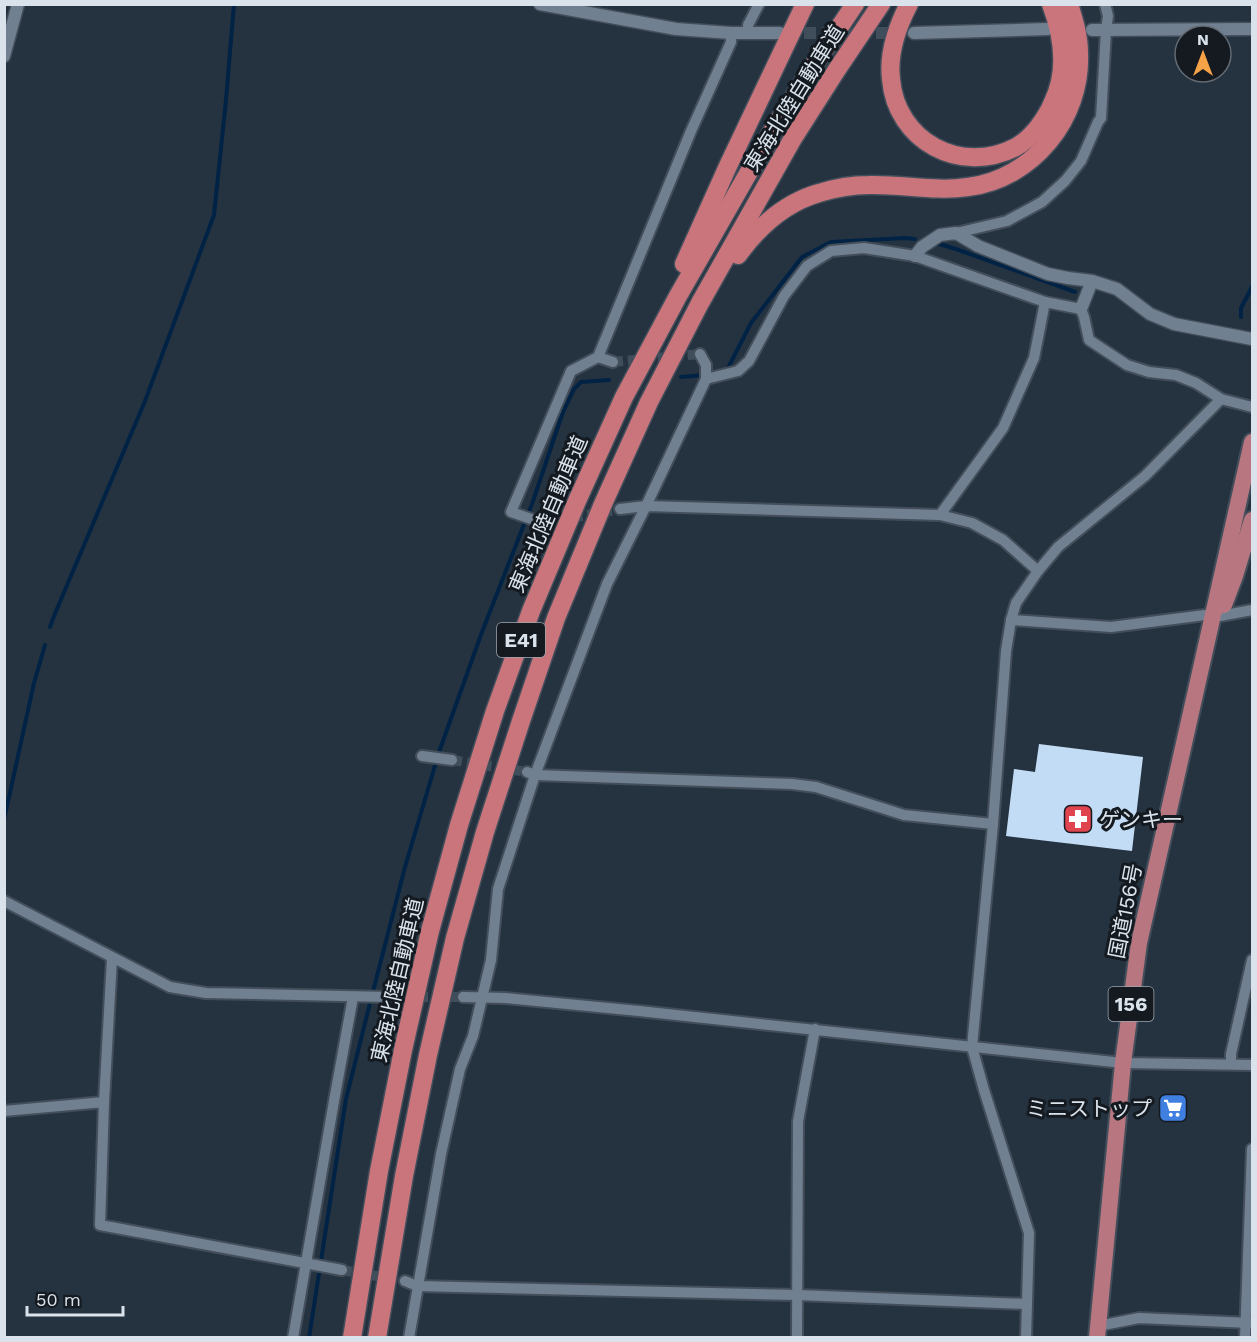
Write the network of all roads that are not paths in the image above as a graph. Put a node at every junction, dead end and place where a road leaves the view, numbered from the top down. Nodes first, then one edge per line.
1 (18, 4) edge
2 (540, 4) edge
3 (759, 4) edge
4 (805, 4) edge
5 (855, 4) edge
6 (881, 4) edge
7 (909, 4) edge
8 (1051, 4) edge
9 (1069, 4) edge
10 (1105, 4) edge
11 (1048, 29) dead end
12 (1252, 29) edge
13 (1092, 30) dead end
14 (1106, 30) junction
15 (731, 33) junction
16 (748, 33) junction
17 (780, 33) tunnel mouth
18 (914, 33) tunnel mouth
19 (4, 56) edge
20 (956, 232) junction
21 (915, 256) junction
22 (1092, 281) junction
23 (1045, 302) junction
24 (1081, 309) junction
25 (1252, 339) edge
26 (700, 354) dead end
27 (598, 357) junction
28 (614, 362) tunnel mouth
29 (706, 374) junction
30 (624, 397) junction
31 (1221, 399) junction
32 (1252, 407) edge
33 (1252, 442) edge
34 (612, 506) junction
35 (646, 506) junction
36 (940, 515) junction
37 (1252, 520) edge
38 (539, 522) tunnel mouth
39 (1038, 571) junction
40 (1252, 610) edge
41 (1217, 615) junction
42 (1011, 620) junction
43 (425, 756) dead end
44 (449, 760) tunnel mouth
45 (531, 773) junction
46 (993, 824) junction
47 (4, 901) edge
48 (112, 958) junction
49 (1252, 960) edge
50 (356, 997) junction
51 (386, 997) tunnel mouth
52 (463, 997) tunnel mouth
53 (482, 997) junction
54 (815, 1029) junction
55 (972, 1047) junction
56 (1123, 1063) junction
57 (1231, 1064) junction
58 (1252, 1065) edge
59 (104, 1102) junction
60 (4, 1111) edge
61 (1252, 1149) edge
62 (308, 1264) junction
63 (342, 1270) tunnel mouth
64 (405, 1281) tunnel mouth
65 (417, 1286) junction
66 (798, 1295) junction
67 (1026, 1304) junction
68 (1249, 1323) edge
69 (1097, 1332) edge
70 (293, 1338) edge
71 (352, 1338) edge
72 (377, 1338) edge
73 (410, 1338) edge
74 (797, 1338) edge
75 (1026, 1338) edge
76 (1245, 1338) edge

1 - 19 street
2 - 15 street
3 - 16 street
4 - 30 highway
5 - 30 highway, 東海北陸自動車道 / E41
6 - 34 highway, 東海北陸自動車道 / E41
7 - 8 highway
9 - 34 highway
10 - 14 street
11 - 18 street
12 - 14 street
13 - 14 street
14 - 20 street
15 - 16 street
15 - 27 street
16 - 17 street
20 - 21 street
20 - 22 street
21 - 23 street
21 - 29 street
22 - 24 street
22 - 25 street
23 - 24 street
23 - 36 street
24 - 31 street
26 - 29 street
27 - 28 street
27 - 38 street
29 - 35 street
30 - 71 highway, 東海北陸自動車道 / E41
31 - 32 street
31 - 39 street
33 - 41 highway, 国道156号 / 156
34 - 35 street
34 - 72 highway, 東海北陸自動車道 / E41
35 - 36 street
35 - 45 street
36 - 39 street
37 - 41 highway, 国道156号 / 156
39 - 42 street
40 - 41 street
41 - 42 street
41 - 56 highway, 国道156号 / 156
42 - 46 street
43 - 44 street
45 - 46 street
45 - 53 street
46 - 55 street
47 - 48 street
48 - 50 street
48 - 59 street
49 - 57 street
50 - 51 street
50 - 62 street
52 - 53 street
53 - 54 street
53 - 65 street
54 - 55 street
54 - 66 street
55 - 56 street
55 - 67 street
56 - 57 street
56 - 69 highway, 国道156号 / 156
57 - 58 street
59 - 60 street
59 - 62 street
61 - 68 street
62 - 63 street
62 - 70 street
64 - 65 street
65 - 66 street
65 - 73 street
66 - 67 street
66 - 74 street
67 - 75 street
68 - 69 street
68 - 76 street

